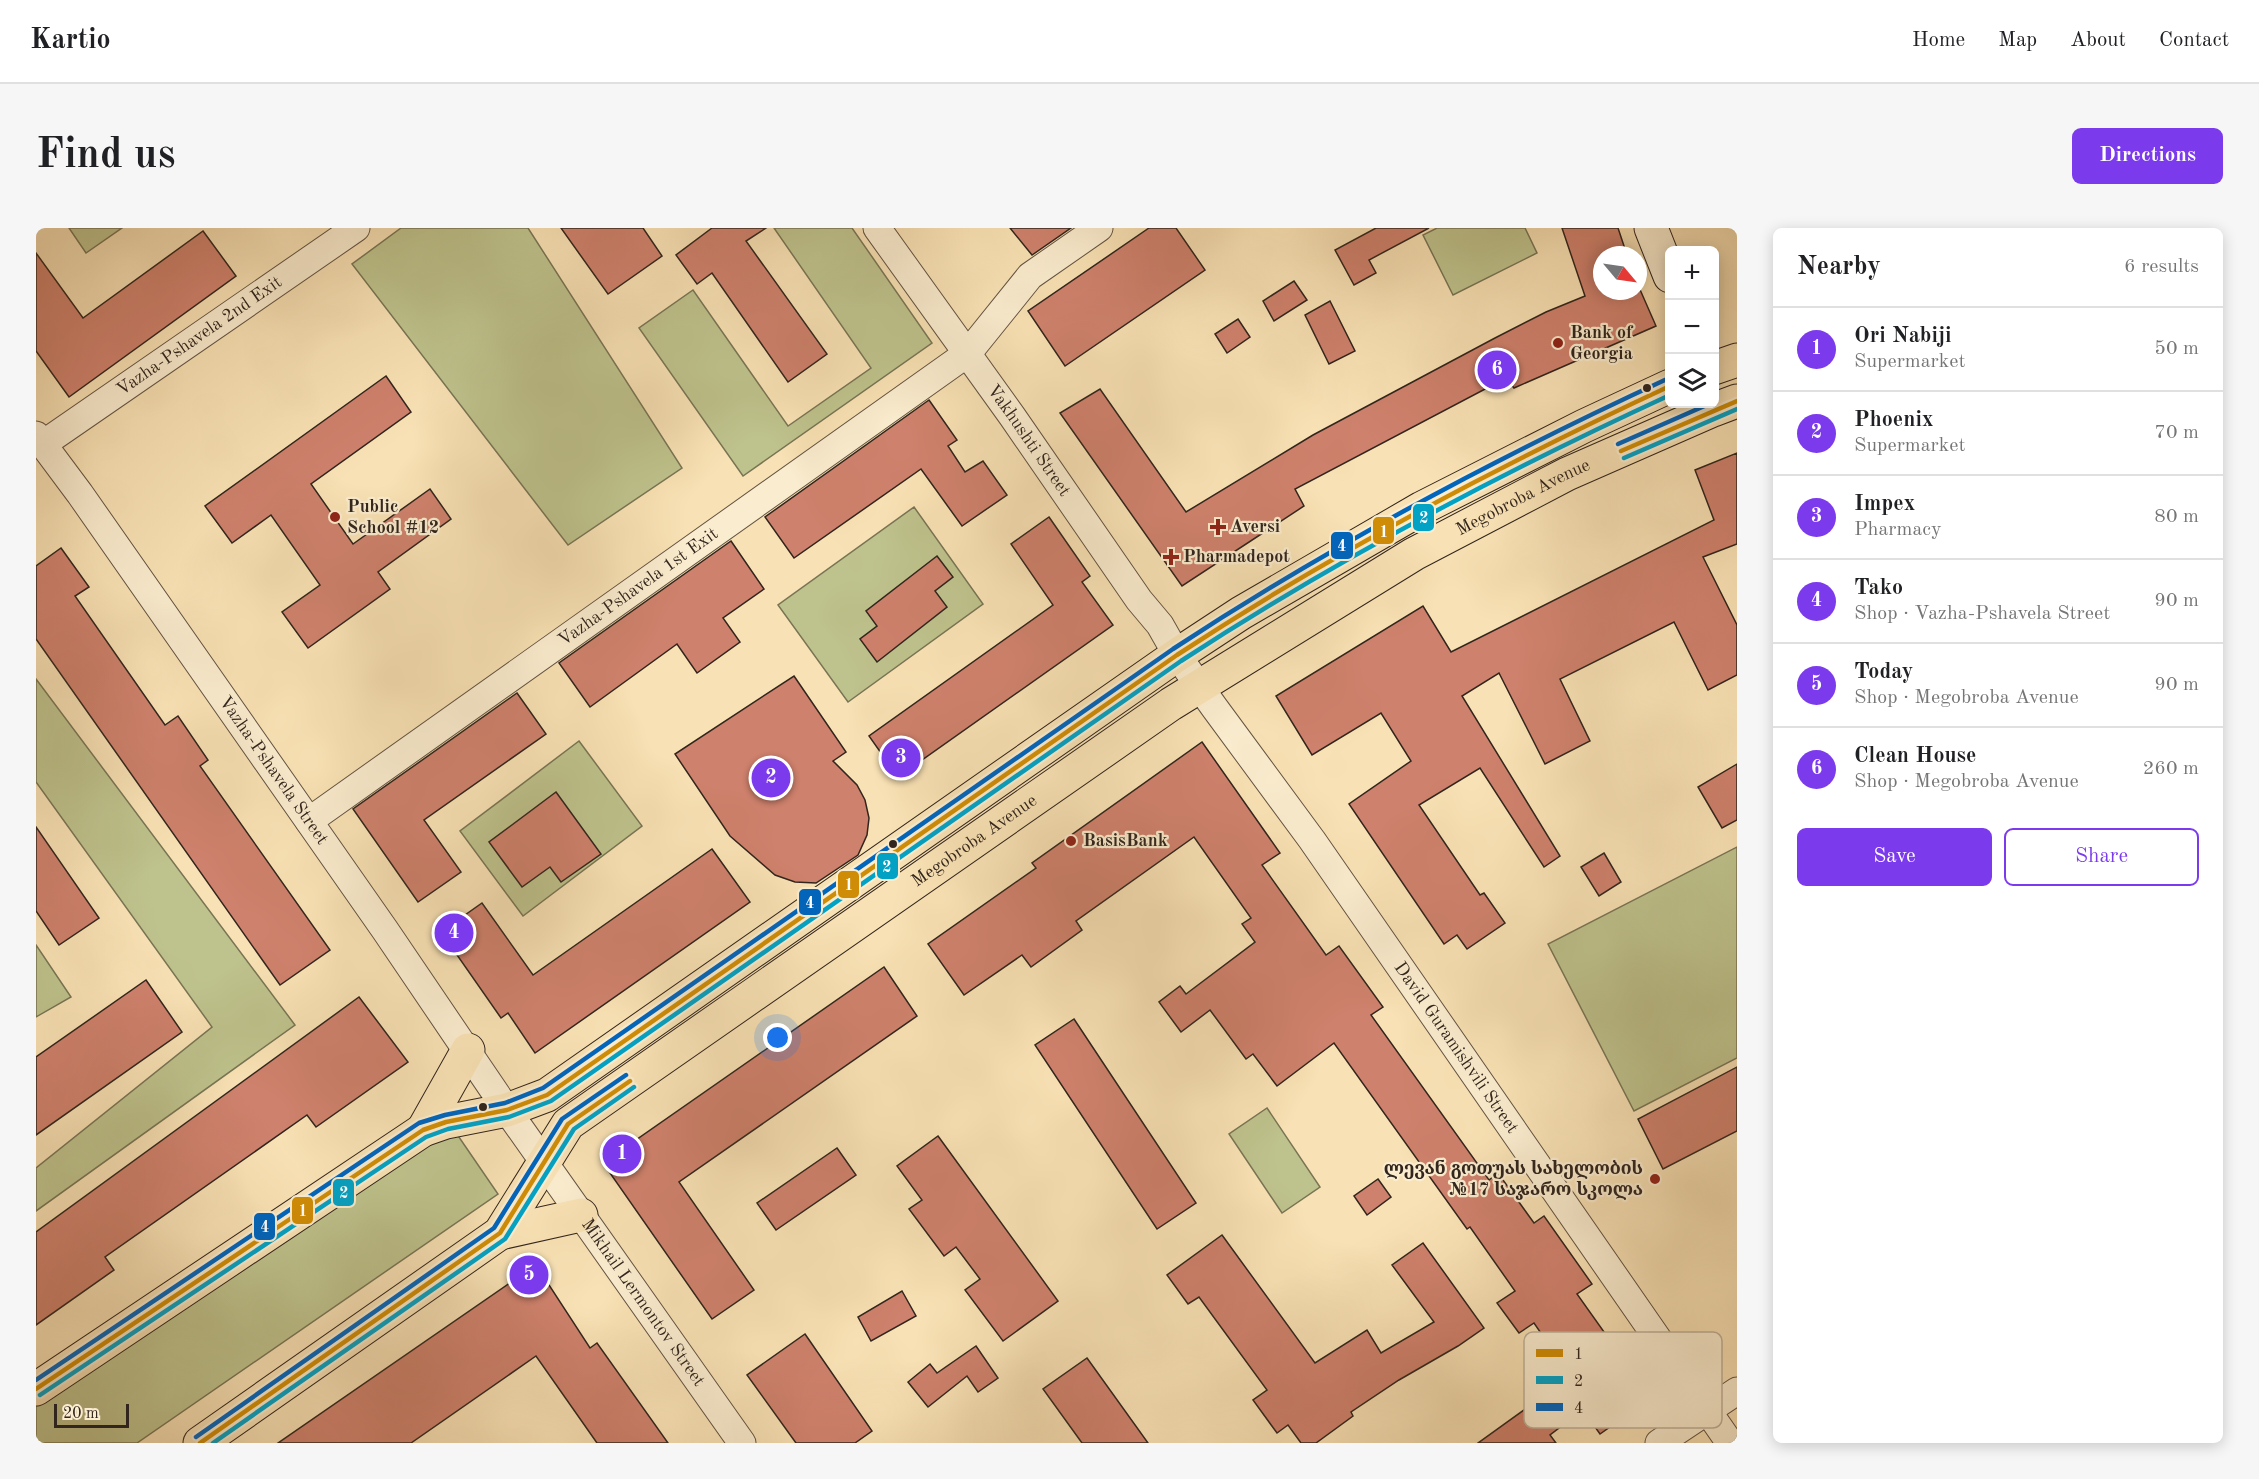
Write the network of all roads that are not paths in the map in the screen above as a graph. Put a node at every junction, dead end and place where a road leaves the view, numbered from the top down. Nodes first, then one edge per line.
1 (356, 228) edge
2 (877, 228) edge
3 (1099, 228) edge
4 (1651, 228) edge
5 (1665, 263) edge
6 (968, 353) junction
7 (1737, 360) edge
8 (1719, 366) edge
9 (1665, 389) edge
10 (1737, 401) edge
11 (39, 440) edge
12 (1177, 655) junction
13 (1198, 685) junction
14 (309, 821) junction
15 (468, 1050) junction
16 (507, 1110) junction
17 (423, 1130) junction
18 (545, 1162) junction
19 (581, 1215) junction
20 (500, 1233) junction
21 (1653, 1332) edge
22 (36, 1389) edge
23 (1737, 1391) edge
24 (1722, 1400) edge
25 (1681, 1428) edge
26 (1720, 1428) edge
27 (200, 1443) edge
28 (742, 1443) edge
29 (1659, 1443) edge
30 (1730, 1443) edge

1 - 11 street, Vazha-Pshavela 2nd Exit
2 - 6 street, Vakhushti Street
3 - 6 street, Vazha-Pshavela 1st Exit
4 - 5 street
6 - 12 street, Vakhushti Street
6 - 14 street, Vazha-Pshavela 1st Exit
7 - 8 main road
9 - 12 main road, Megobroba Avenue
10 - 13 main road, Megobroba Avenue
11 - 14 street, Vazha-Pshavela Street
12 - 13 street, Vakhushti Street
12 - 16 main road, Megobroba Avenue
13 - 18 main road, Megobroba Avenue
13 - 21 street, David Guramishvili Street
14 - 15 street, Vazha-Pshavela Street
15 - 16 street, Vazha-Pshavela Street
15 - 17 main road
16 - 17 main road, Megobroba Avenue
16 - 18 street, Mikhail Lermontov Street
17 - 22 main road, Megobroba Avenue
18 - 19 street, Mikhail Lermontov Street
18 - 20 main road, Megobroba Avenue
19 - 20 main road
19 - 28 street, Mikhail Lermontov Street
20 - 27 main road, Megobroba Avenue
23 - 24 street
25 - 29 street
26 - 30 street, David Guramishvili Street

